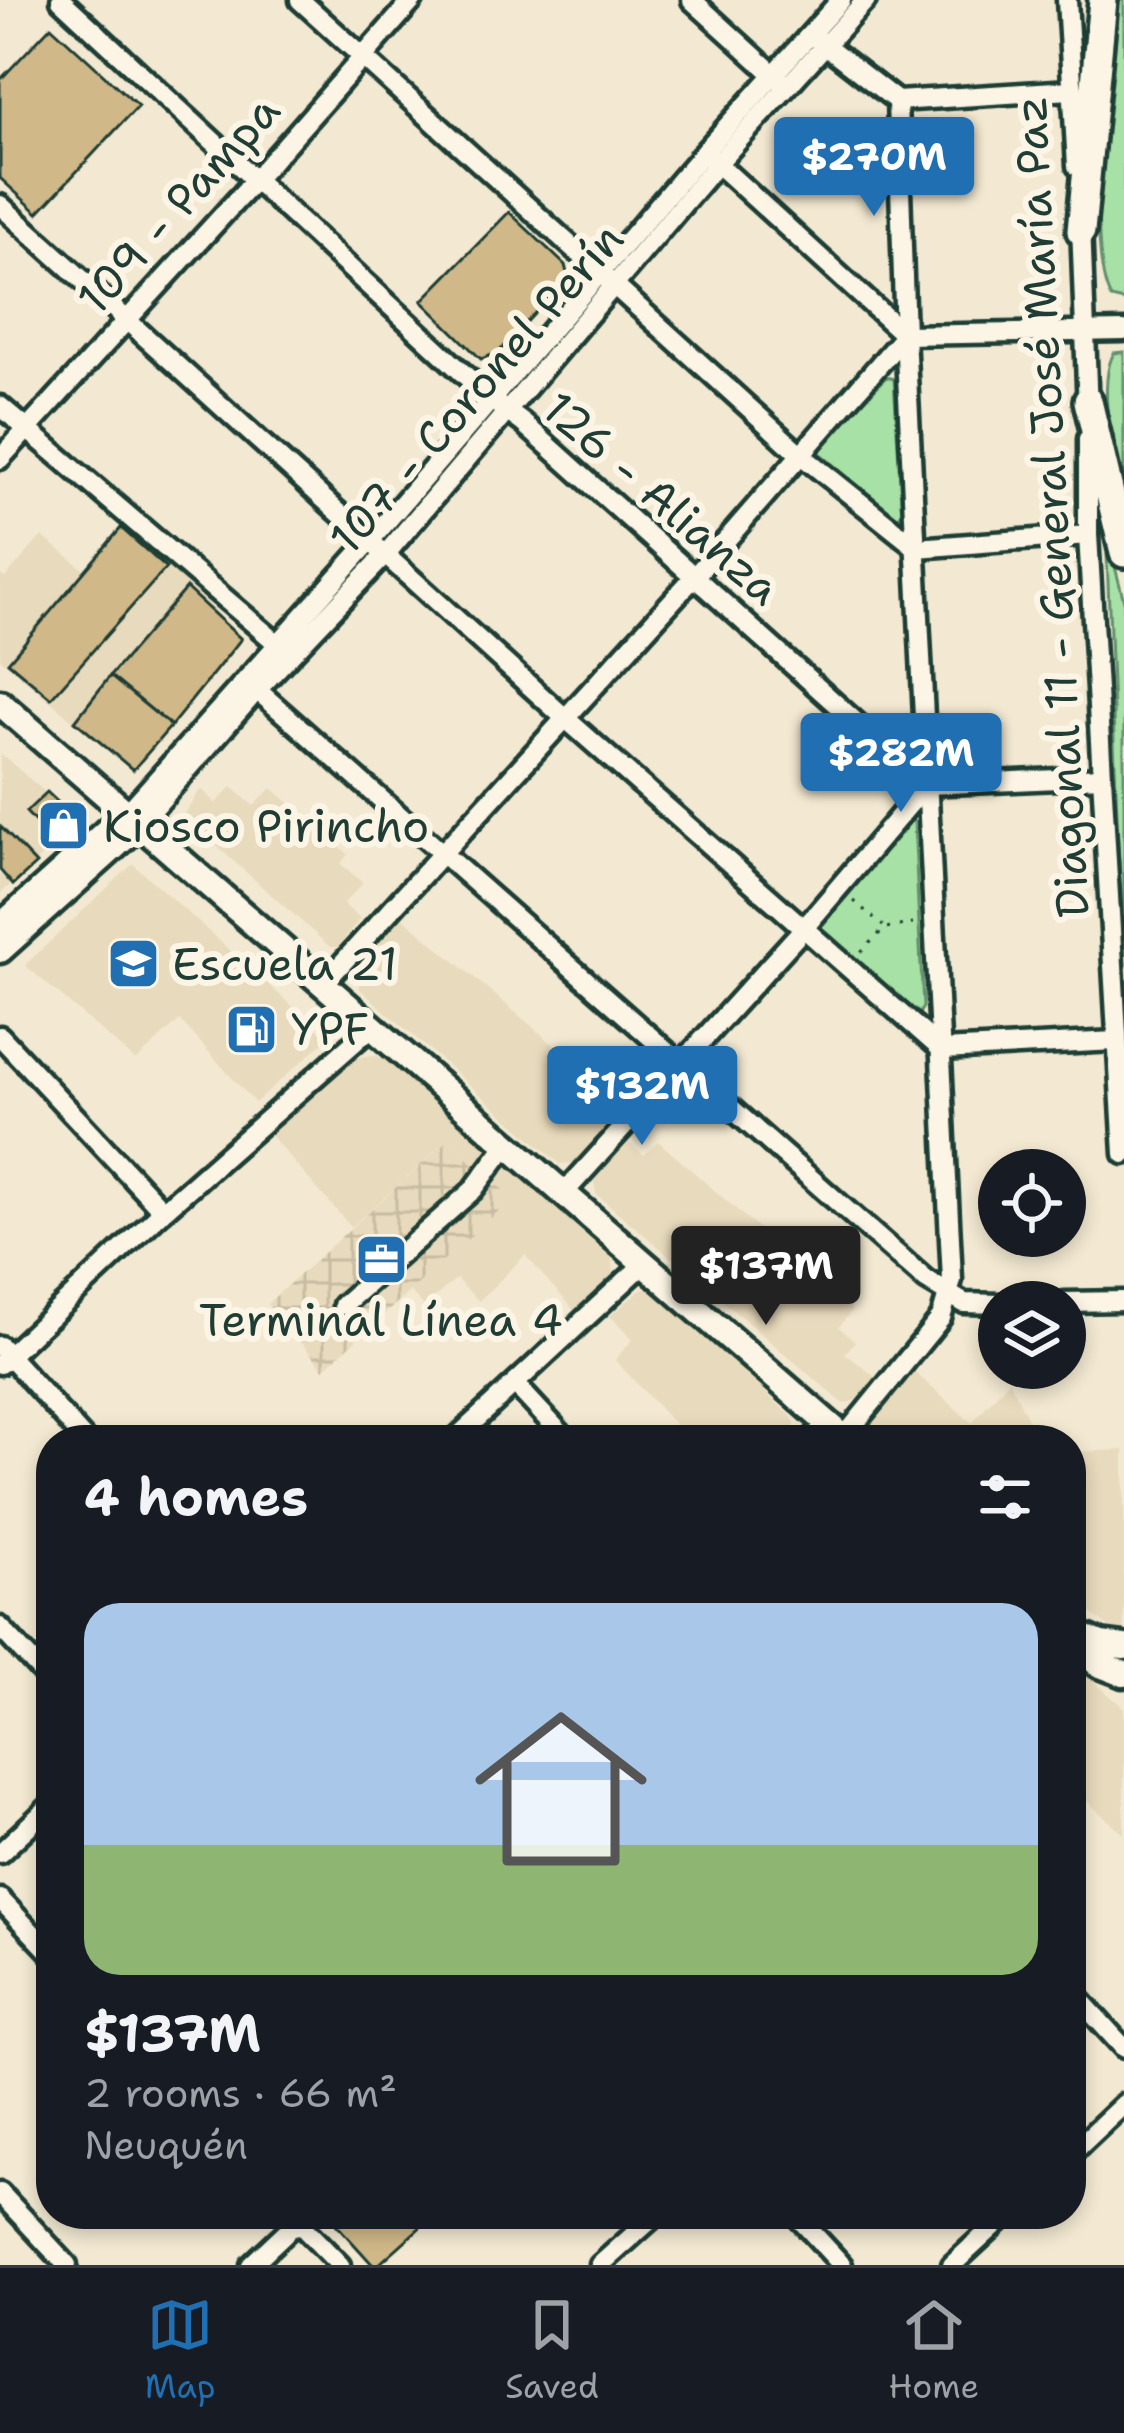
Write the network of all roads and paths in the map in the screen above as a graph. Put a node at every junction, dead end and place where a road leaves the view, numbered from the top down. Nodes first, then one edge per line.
1 (61, 0) edge
2 (300, 0) edge
3 (412, 0) edge
4 (692, 0) edge
5 (841, 0) edge
6 (866, 0) edge
7 (1067, 0) edge
8 (1103, 0) edge
9 (817, 39) junction
10 (363, 56) junction
11 (780, 80) junction
12 (1071, 90) junction
13 (897, 101) junction
14 (711, 158) junction
15 (254, 181) junction
16 (0, 205) edge
17 (1082, 231) junction
18 (608, 282) junction
19 (125, 321) junction
20 (1124, 331) edge
21 (1086, 332) junction
22 (904, 335) junction
23 (1088, 401) junction
24 (0, 406) edge
25 (500, 407) junction
26 (26, 429) junction
27 (801, 455) junction
28 (0, 459) edge
29 (1088, 535) junction
30 (1122, 545) edge
31 (917, 548) junction
32 (377, 549) junction
33 (694, 577) junction
34 (278, 645) junction
35 (251, 684) junction
36 (0, 703) edge
37 (565, 718) junction
38 (1102, 777) junction
39 (926, 785) junction
40 (135, 818) junction
41 (443, 850) junction
42 (839, 888) junction
43 (933, 922) junction
44 (0, 927) edge
45 (804, 928) junction
46 (885, 928) junction
47 (0, 950) edge
48 (847, 965) junction
49 (325, 982) junction
50 (374, 1025) junction
51 (0, 1036) edge
52 (1116, 1041) junction
53 (942, 1050) junction
54 (680, 1067) junction
55 (508, 1143) junction
56 (1124, 1154) edge
57 (564, 1193) junction
58 (163, 1211) junction
59 (646, 1262) junction
60 (950, 1297) junction
61 (1124, 1301) edge
62 (1086, 1302) edge
63 (978, 1304) edge
64 (343, 1305) dead end
65 (3, 1355) edge
66 (515, 1384) junction
67 (71, 1425) edge
68 (470, 1425) edge
69 (553, 1425) edge
70 (822, 1425) edge
71 (842, 1425) edge
72 (0, 1627) edge
73 (1114, 1650) edge
74 (36, 1666) edge
75 (1124, 1674) edge
76 (1124, 1687) edge
77 (36, 1819) edge
78 (0, 1852) edge
79 (0, 1899) edge
80 (36, 1937) edge
81 (1086, 2006) edge
82 (1124, 2048) edge
83 (1124, 2104) edge
84 (1086, 2140) edge
85 (0, 2193) edge
86 (285, 2229) edge
87 (308, 2229) edge
88 (640, 2229) edge
89 (809, 2229) edge
90 (990, 2229) edge
91 (67, 2265) edge
92 (251, 2265) edge
93 (340, 2265) edge
94 (600, 2265) edge
95 (842, 2265) edge
96 (952, 2265) edge

1 - 15 street, 126 - Alianza
2 - 10 street
3 - 10 street, 109 - Pampa
4 - 11 street
5 - 9 street, 107 - Coronel Perín
6 - 9 street, 107 - Coronel Perín
7 - 12 street, Diagonal 11 - General José María Paz
8 - 17 highway
9 - 11 street, 107 - Coronel Perín
9 - 13 street
10 - 15 street, 109 - Pampa
10 - 18 street
11 - 14 street, 107 - Coronel Perín
12 - 13 street
12 - 17 street, Diagonal 11 - General José María Paz
13 - 22 street
14 - 18 street, 107 - Coronel Perín
14 - 22 street
15 - 19 street, 109 - Pampa
15 - 25 street, 126 - Alianza
16 - 19 street
17 - 21 street, Diagonal 11 - General José María Paz
18 - 25 street, 107 - Coronel Perín
18 - 27 street
19 - 26 street, 109 - Pampa
19 - 32 street
20 - 21 street
21 - 22 street
21 - 23 street, Diagonal 11 - General José María Paz
22 - 27 street
22 - 31 street
23 - 29 street, Diagonal 11 - General José María Paz
23 - 30 highway
24 - 26 street
25 - 32 street, 107 - Coronel Perín
25 - 33 street, 126 - Alianza
26 - 28 street, 109 - Pampa
26 - 34 street
27 - 31 street
27 - 33 street
29 - 30 highway
29 - 31 street
29 - 38 street, Diagonal 11 - General José María Paz
31 - 39 street
32 - 34 street, 107 - Coronel Perín
32 - 35 street, 107 - Coronel Perín
32 - 37 street
33 - 37 street
33 - 39 street, 126 - Alianza
34 - 35 street, 107 - Coronel Perín
35 - 40 street, 107 - Coronel Perín
35 - 41 street
36 - 40 main road
37 - 41 street
37 - 45 street
38 - 39 street
38 - 52 street, Diagonal 11 - General José María Paz
39 - 42 street
39 - 43 street
40 - 44 main road
40 - 47 main road
40 - 49 main road
41 - 49 street
41 - 54 street
42 - 45 street
42 - 46 path
43 - 46 path
43 - 53 street
45 - 48 street
45 - 54 street
46 - 48 path
48 - 53 street
49 - 50 main road
50 - 55 main road
50 - 58 street
51 - 58 street
52 - 53 street
52 - 56 street, Diagonal 11 - General José María Paz
53 - 60 street
54 - 57 street
54 - 60 street
55 - 57 main road
55 - 64 street
57 - 59 main road
58 - 65 street
59 - 66 street
59 - 70 main road
60 - 63 street
60 - 71 street
61 - 62 street
65 - 67 street
66 - 68 street
66 - 69 street
72 - 74 street
73 - 75 main road
73 - 76 main road
77 - 78 street
79 - 80 street
81 - 82 street
83 - 84 street
85 - 91 street
86 - 92 street
87 - 93 street
88 - 94 street
89 - 95 street
90 - 96 street

